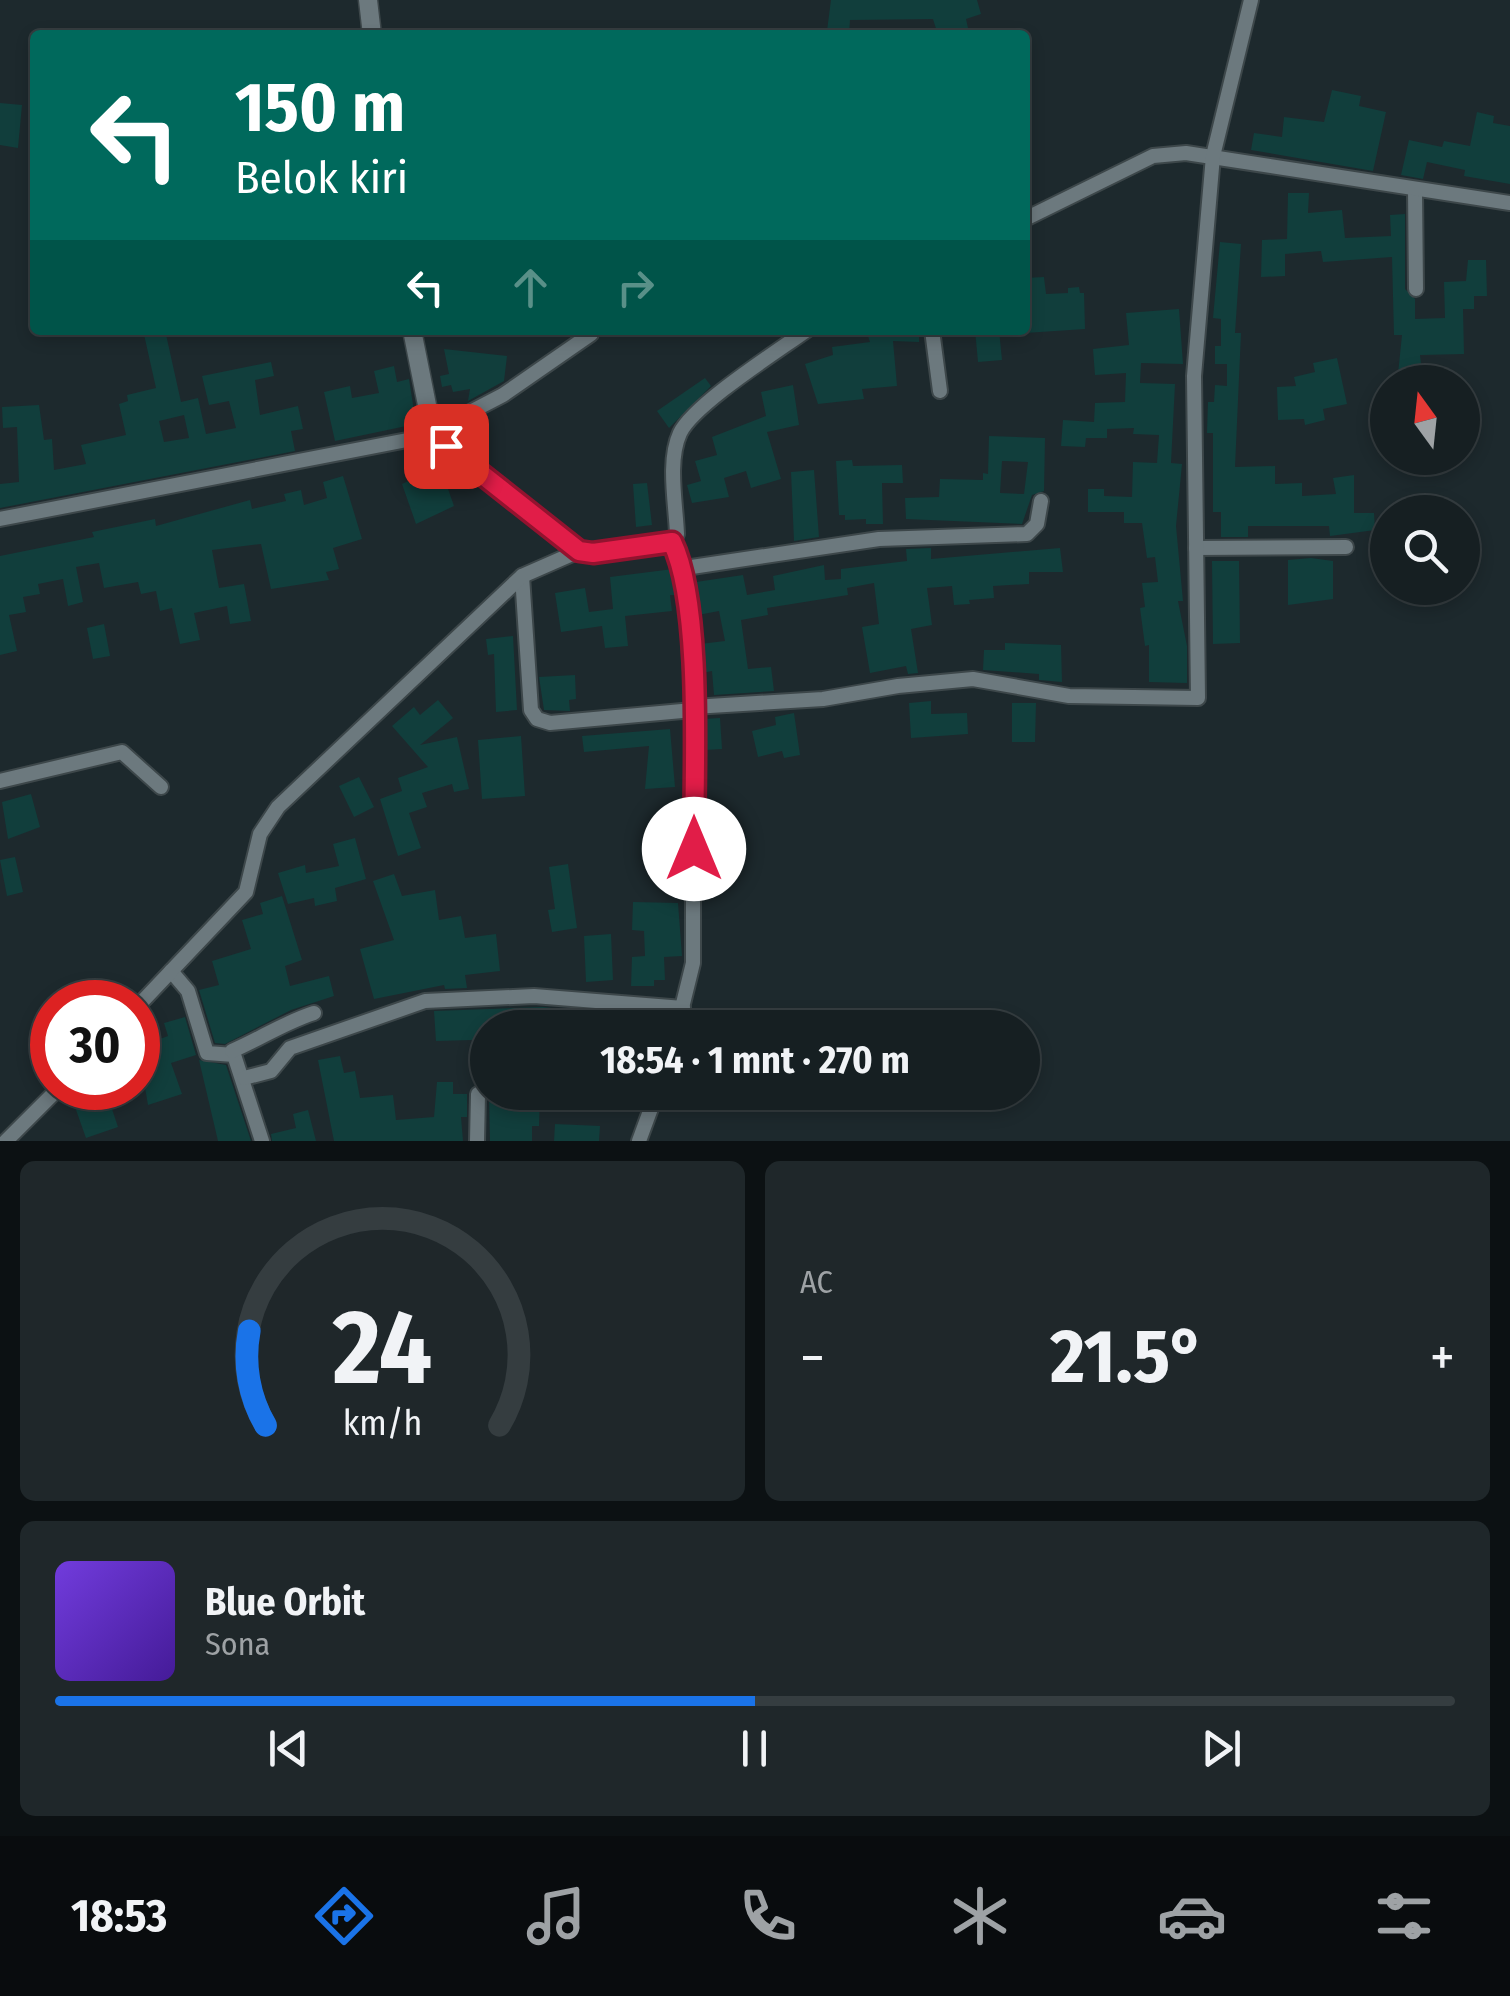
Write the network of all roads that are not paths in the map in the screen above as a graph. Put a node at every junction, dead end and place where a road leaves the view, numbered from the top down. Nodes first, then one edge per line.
1 (368, 0) edge
2 (1251, 0) edge
3 (371, 30) edge
4 (1212, 156) junction
5 (1415, 190) junction
6 (1510, 203) edge
7 (1030, 217) edge
8 (1416, 289) dead end
9 (413, 335) edge
10 (590, 335) edge
11 (800, 335) edge
12 (933, 335) edge
13 (940, 390) dead end
14 (437, 438) junction
15 (1041, 501) dead end
16 (0, 519) edge
17 (672, 542) junction
18 (1346, 547) dead end
19 (1196, 548) junction
20 (579, 551) junction
21 (685, 568) junction
22 (522, 576) junction
23 (693, 709) junction
24 (0, 781) edge
25 (161, 787) dead end
26 (171, 971) junction
27 (160, 983) edge
28 (683, 1008) joint
29 (314, 1013) dead end
30 (232, 1052) junction
31 (244, 1078) junction
32 (37, 1110) edge
33 (477, 1110) edge
34 (650, 1110) edge
35 (6, 1141) edge
36 (262, 1141) edge
37 (476, 1141) edge
38 (639, 1141) edge

1 - 3 street
2 - 4 street
4 - 5 street
4 - 7 street
4 - 19 street
5 - 6 street
5 - 8 street
9 - 14 street
10 - 14 street
11 - 17 street
12 - 13 street
14 - 16 street
14 - 20 street
15 - 21 street
17 - 20 street
17 - 21 street
18 - 19 street
19 - 23 street
20 - 22 street
21 - 23 street
22 - 23 street
22 - 26 street
23 - 28 street
24 - 25 street
26 - 27 street
26 - 30 street
28 - 31 street
29 - 30 street
30 - 31 street
31 - 36 street
32 - 35 street
33 - 37 street
34 - 38 street

